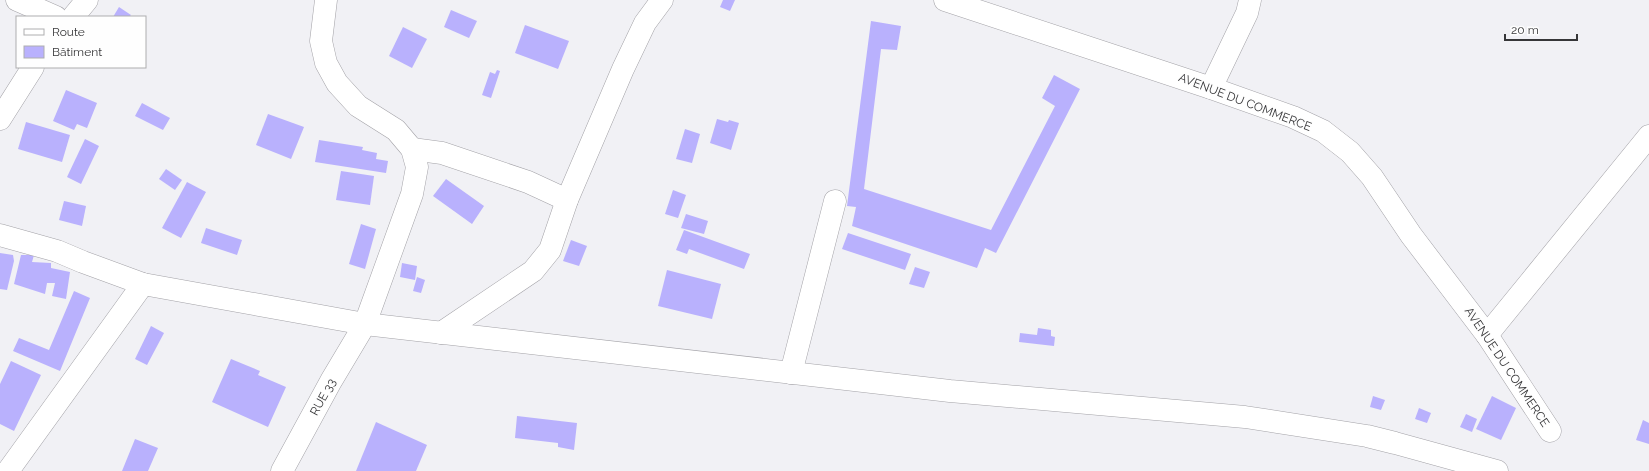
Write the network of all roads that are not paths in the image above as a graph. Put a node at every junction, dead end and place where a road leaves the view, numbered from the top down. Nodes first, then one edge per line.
1 (17, 0) edge
2 (87, 0) edge
3 (326, 0) edge
4 (662, 0) edge
5 (945, 0) edge
6 (1250, 0) edge
7 (54, 16) edge
8 (73, 16) edge
9 (32, 68) edge
10 (1211, 88) junction
11 (0, 119) edge
12 (1649, 136) edge
13 (412, 149) junction
14 (567, 200) junction
15 (834, 201) dead end
16 (0, 235) edge
17 (143, 284) junction
18 (365, 324) junction
19 (441, 332) junction
20 (1487, 335) junction
21 (791, 373) junction
22 (1550, 431) dead end
23 (8, 471) edge
24 (282, 471) edge
25 (1497, 471) edge

1 - 7 street
2 - 8 street
3 - 13 street
4 - 14 street
5 - 10 street, AVENUE DU COMMERCE
6 - 10 street
9 - 11 street
10 - 20 street, AVENUE DU COMMERCE
12 - 20 street
13 - 14 street
13 - 18 street, RUE 33
14 - 19 street
15 - 21 street
16 - 17 street
17 - 18 street
17 - 23 street
18 - 19 street
18 - 24 street, RUE 33
19 - 21 street
20 - 22 street, AVENUE DU COMMERCE
21 - 25 street

